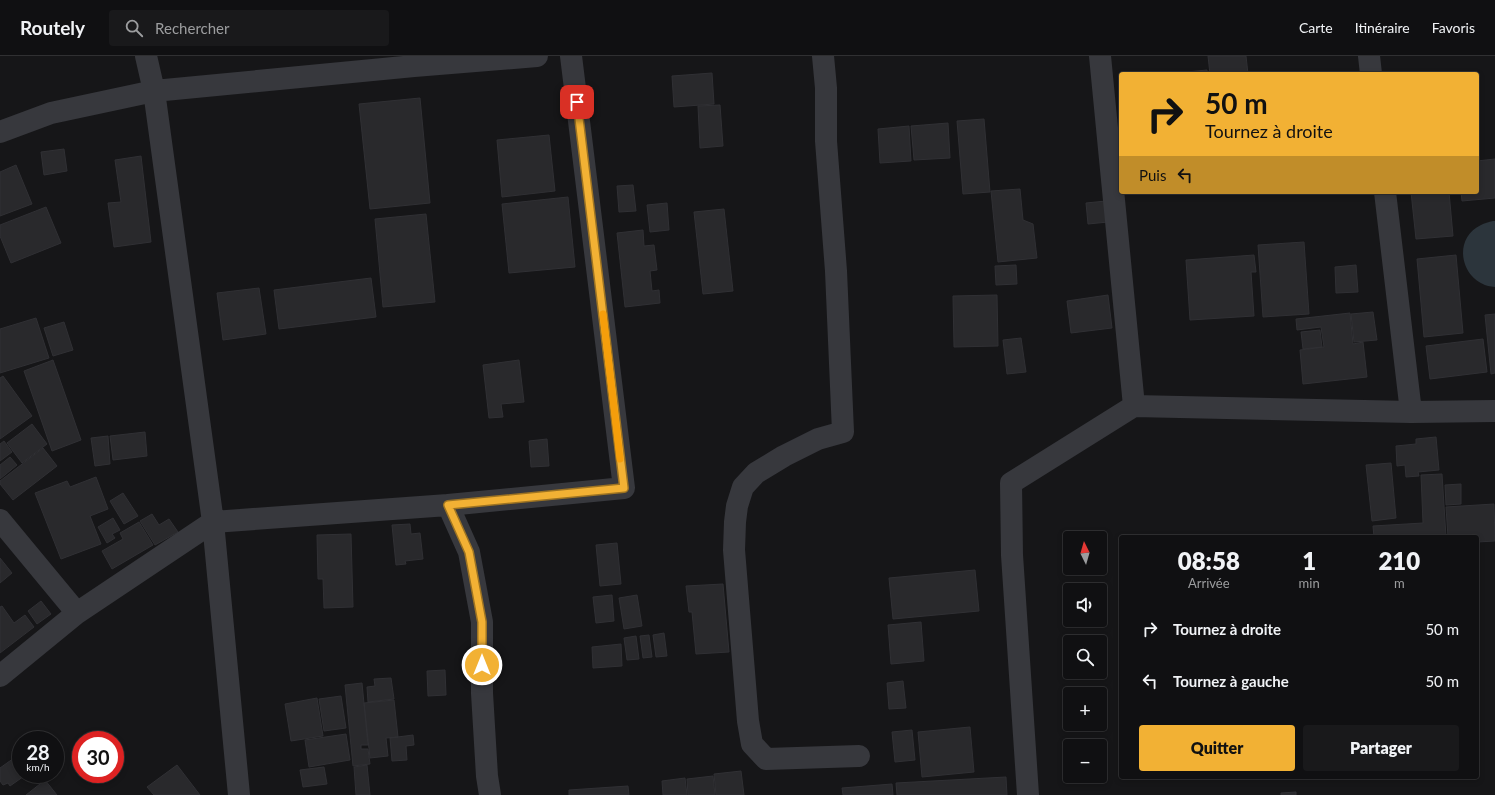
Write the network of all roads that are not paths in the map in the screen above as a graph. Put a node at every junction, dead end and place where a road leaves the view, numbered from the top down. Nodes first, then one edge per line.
1 (146, 56) edge
2 (537, 56) edge
3 (571, 56) edge
4 (823, 56) edge
5 (1100, 56) edge
6 (1369, 56) edge
7 (413, 61) edge
8 (1371, 72) edge
9 (154, 91) junction
10 (0, 132) edge
11 (1385, 194) edge
12 (1134, 406) junction
13 (1495, 411) edge
14 (1411, 412) junction
15 (448, 505) junction
16 (0, 520) edge
17 (214, 522) junction
18 (77, 613) junction
19 (0, 676) edge
20 (859, 756) dead end
21 (239, 795) edge
22 (490, 795) edge
23 (1028, 795) edge

1 - 9 street
2 - 7 street
3 - 15 street
4 - 20 street
5 - 12 street
6 - 8 street
7 - 9 street
9 - 10 street
9 - 17 street
11 - 14 street
12 - 14 street
12 - 23 street
13 - 14 street
15 - 17 street
15 - 22 street
16 - 18 street
17 - 18 street
17 - 21 street
18 - 19 street

